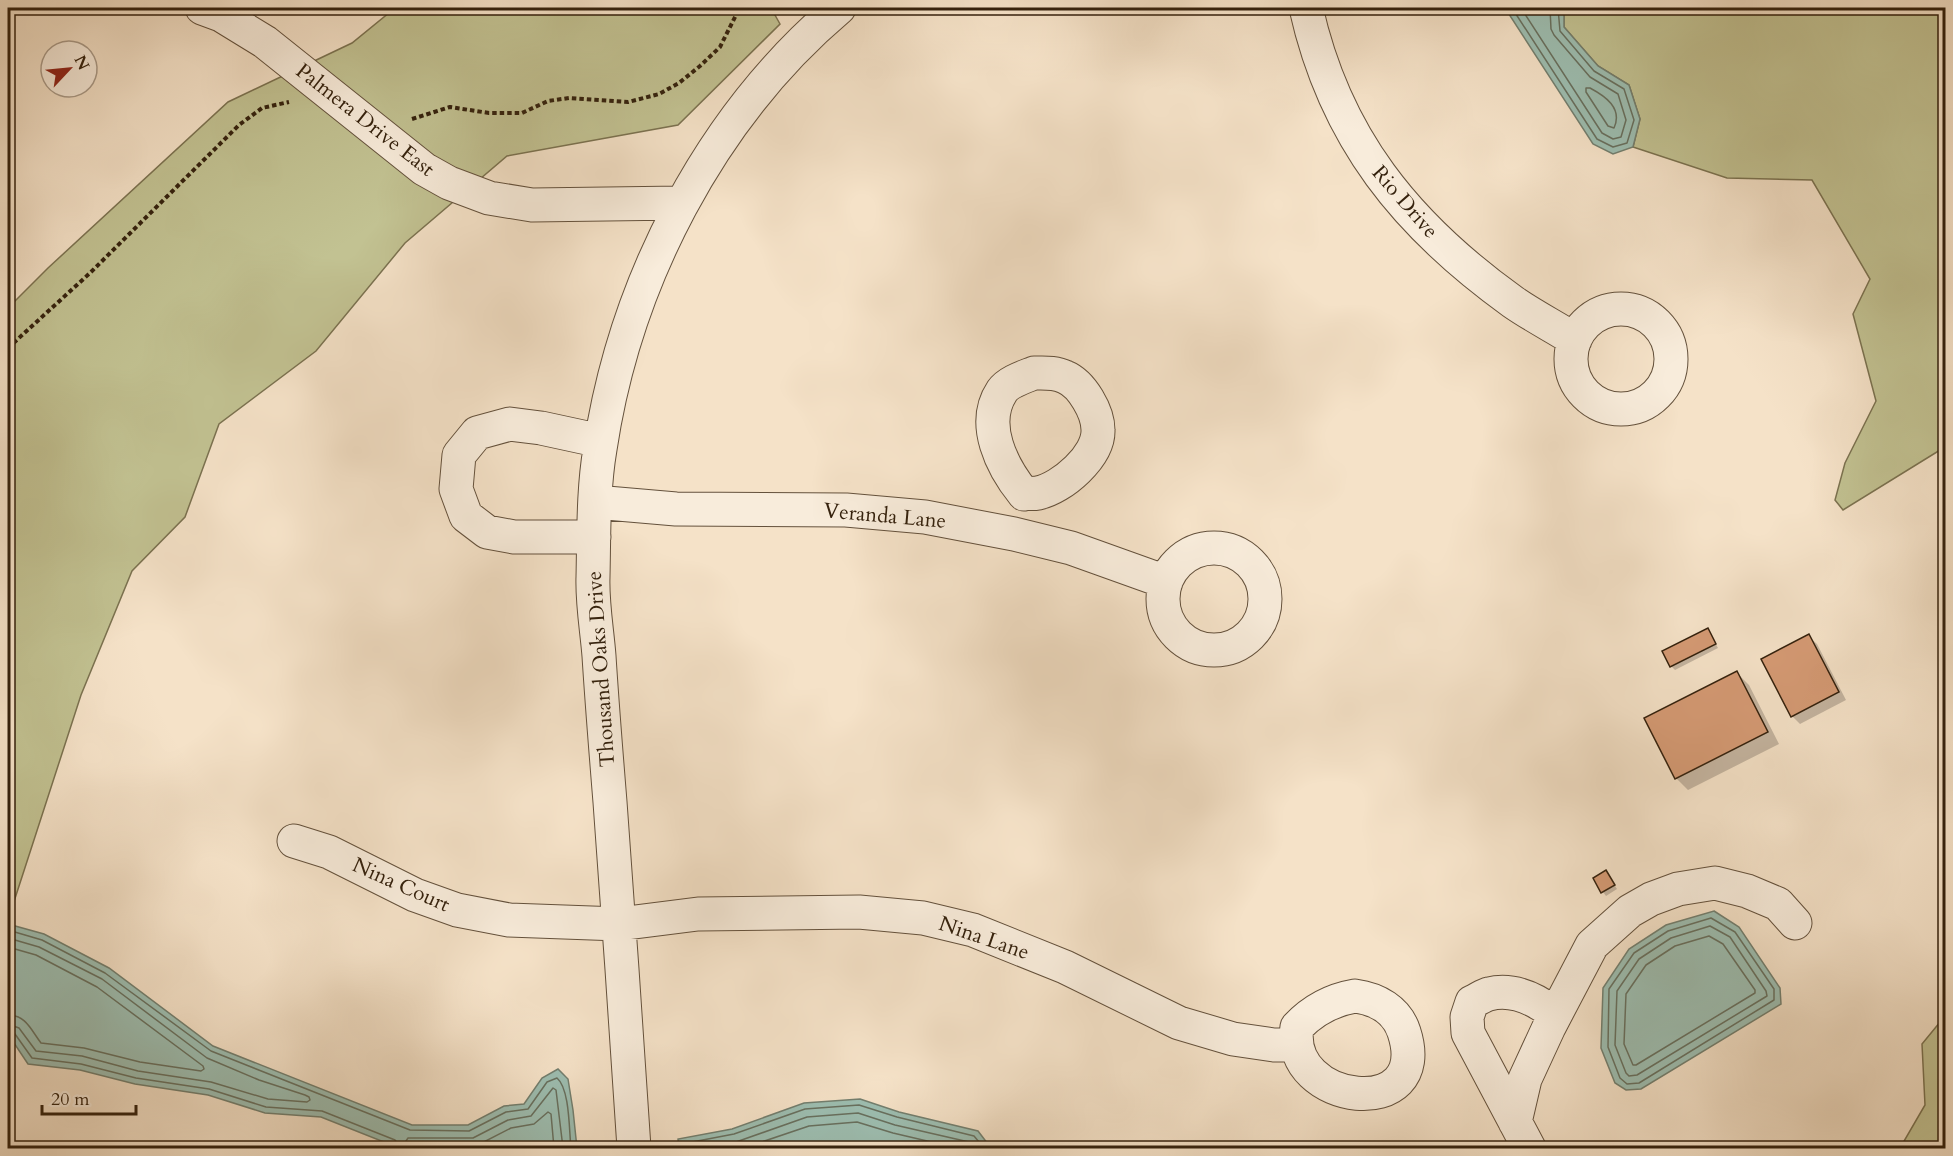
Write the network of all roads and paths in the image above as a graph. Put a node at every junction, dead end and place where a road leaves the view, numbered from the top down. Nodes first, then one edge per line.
1 (202, 8) edge
2 (839, 8) edge
3 (1306, 8) edge
4 (681, 204) junction
5 (1575, 340) dead end
6 (601, 441) junction
7 (1024, 494) dead end
8 (595, 502) junction
9 (1014, 534) junction
10 (594, 537) junction
11 (1166, 582) dead end
12 (294, 841) dead end
13 (1795, 923) dead end
14 (619, 924) junction
15 (1555, 1014) junction
16 (1296, 1045) dead end
17 (1522, 1135) edge
18 (634, 1149) edge

1 - 4 street, Palmera Drive East
2 - 4 street
3 - 5 street, Rio Drive
4 - 6 street, Thousand Oaks Drive
6 - 8 street, Thousand Oaks Drive
6 - 10 street
7 - 9 street
8 - 9 street, Veranda Lane
8 - 10 street, Thousand Oaks Drive
9 - 11 street, Veranda Lane
10 - 14 street, Thousand Oaks Drive
12 - 14 street, Nina Court
13 - 15 street
14 - 16 street, Nina Lane
14 - 18 street, Thousand Oaks Drive
15 - 17 street
15 - 17 street

